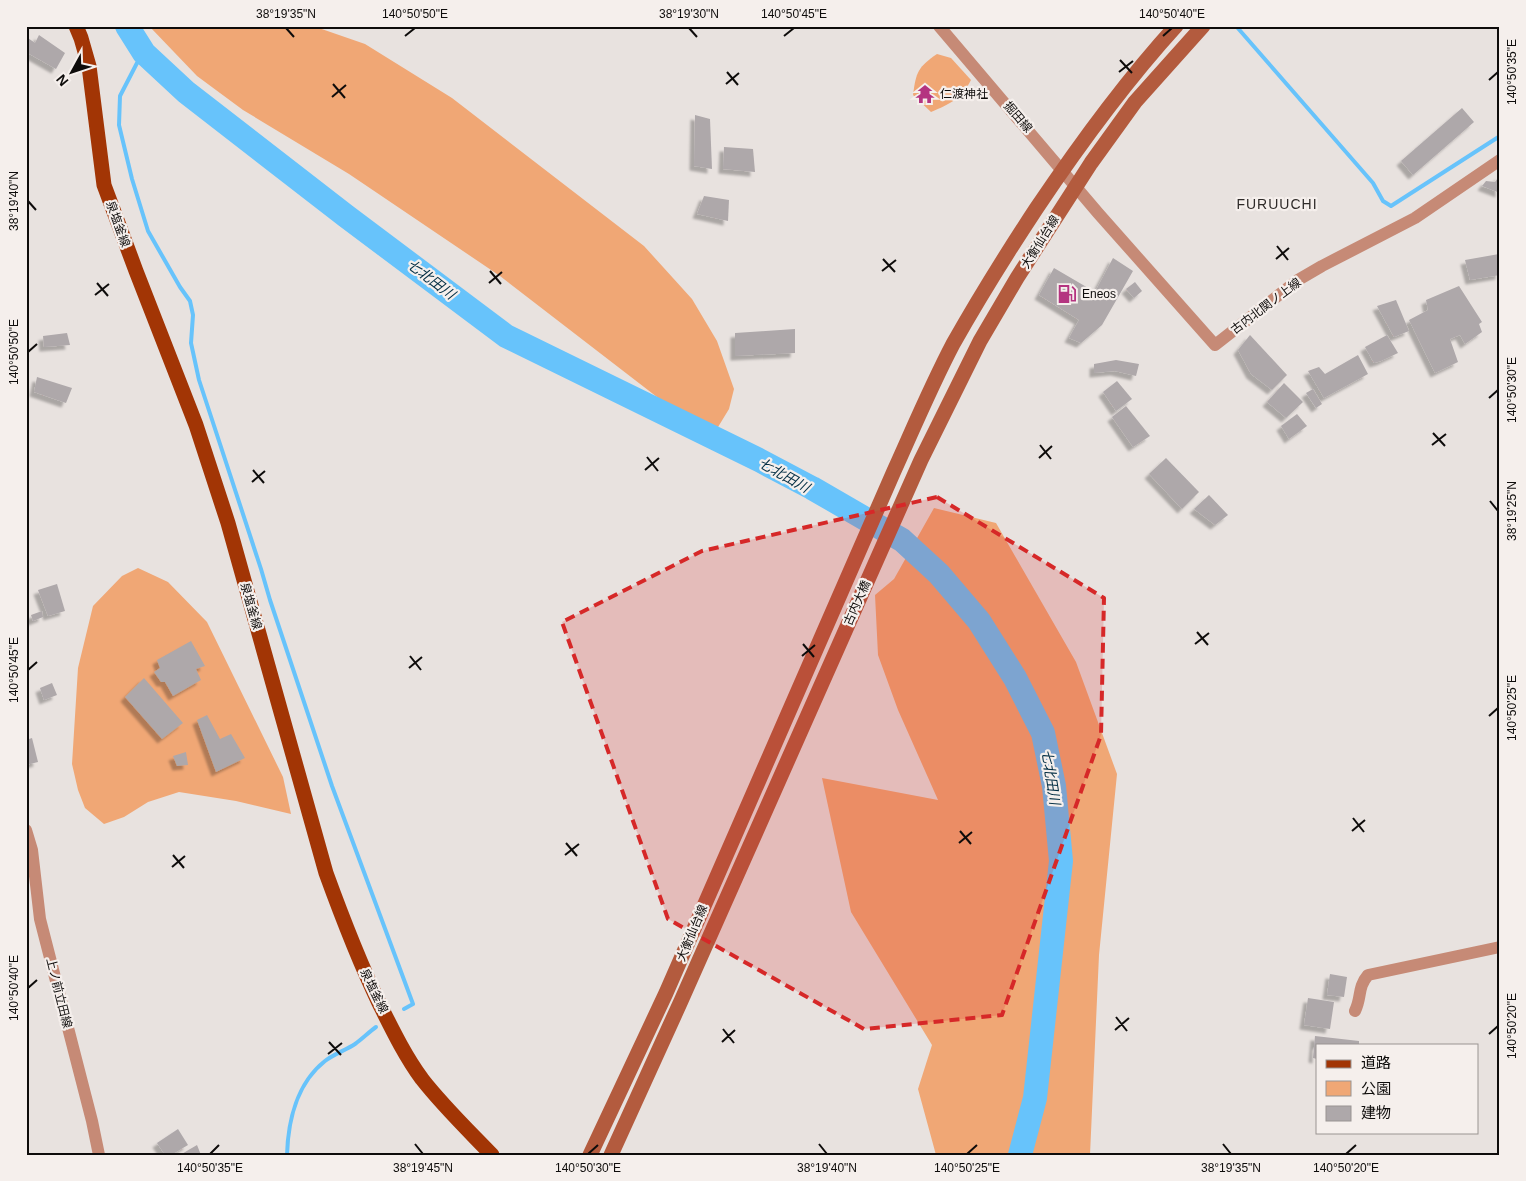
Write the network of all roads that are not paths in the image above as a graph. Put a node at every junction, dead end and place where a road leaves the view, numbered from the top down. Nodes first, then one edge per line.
1 (76, 26) edge
2 (939, 26) edge
3 (1176, 26) edge
4 (1203, 26) edge
5 (1500, 160) edge
6 (1063, 170) junction
7 (1076, 186) junction
8 (903, 451) junction
9 (921, 460) junction
10 (894, 471) joint
11 (912, 480) joint
12 (789, 710) joint
13 (802, 726) joint
14 (26, 830) edge
15 (29, 851) edge
16 (1500, 947) edge
17 (1355, 1011) dead end
18 (99, 1155) edge
19 (492, 1155) edge
20 (590, 1155) edge
21 (611, 1155) edge

1 - 19 main road, 泉塩釜線
2 - 6 street, 掘田線
3 - 6 main road, 大衡仙台線
4 - 7 main road, 大衡仙台線
5 - 7 street, 古内北関ノ上線
6 - 7 street, 掘田線
6 - 8 main road, 大衡仙台線
7 - 9 main road, 大衡仙台線
8 - 9 main road
8 - 10 main road, 大衡仙台線
9 - 11 main road, 大衡仙台線
10 - 12 main road, 古内大橋
11 - 13 main road, 古内大橋
12 - 20 main road, 大衡仙台線
13 - 21 main road, 大衡仙台線
14 - 15 street, 上ノ前立田線
15 - 18 street, 上ノ前立田線
16 - 17 street

